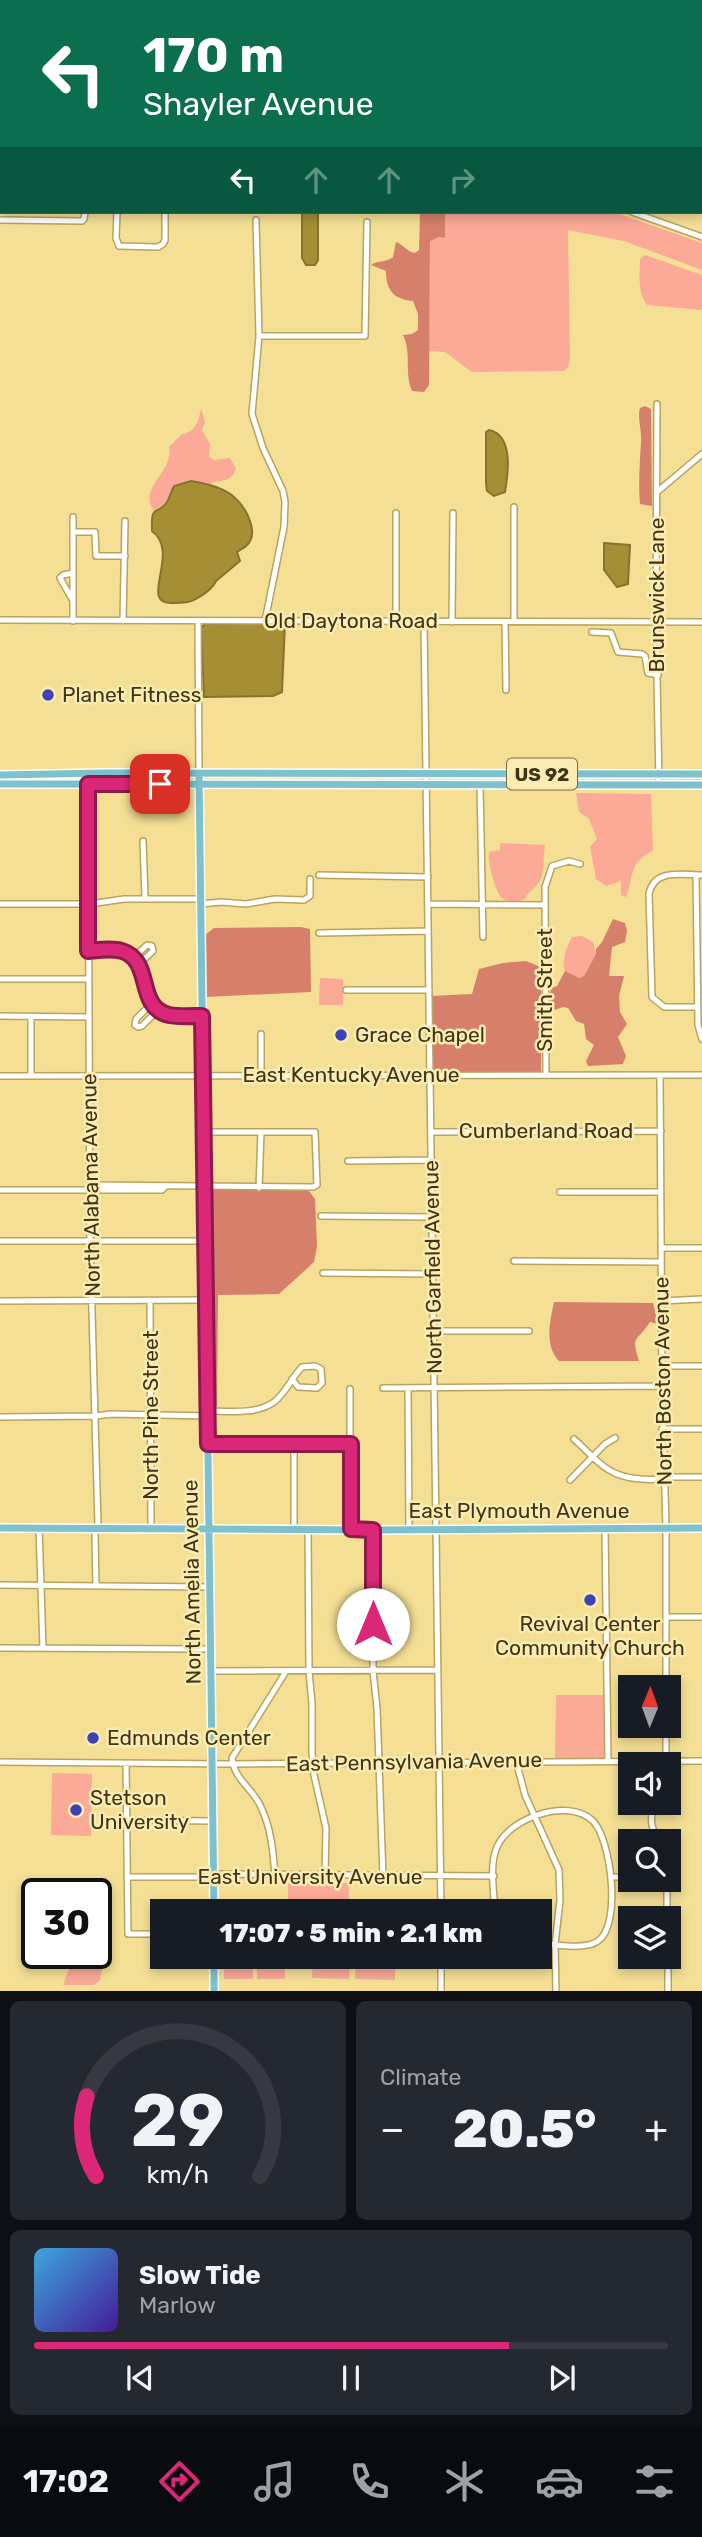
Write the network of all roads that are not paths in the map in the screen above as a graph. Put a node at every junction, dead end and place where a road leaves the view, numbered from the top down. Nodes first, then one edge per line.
1 (85, 214) edge
2 (117, 214) edge
3 (165, 214) edge
4 (638, 214) edge
5 (0, 220) edge
6 (256, 220) dead end
7 (367, 222) dead end
8 (702, 237) edge
9 (259, 336) junction
10 (657, 404) dead end
11 (702, 453) edge
12 (657, 492) junction
13 (514, 507) dead end
14 (396, 513) dead end
15 (453, 513) dead end
16 (74, 517) dead end
17 (125, 521) dead end
18 (74, 532) junction
19 (125, 556) junction
20 (74, 573) junction
21 (74, 602) junction
22 (0, 620) edge
23 (74, 621) junction
24 (124, 621) junction
25 (265, 621) junction
26 (198, 622) junction
27 (396, 622) junction
28 (424, 622) junction
29 (452, 622) junction
30 (505, 622) junction
31 (514, 622) junction
32 (656, 622) junction
33 (702, 622) edge
34 (593, 632) dead end
35 (657, 675) junction
36 (506, 690) dead end
37 (105, 773) junction
38 (199, 774) junction
39 (312, 774) junction
40 (327, 774) junction
41 (425, 774) junction
42 (660, 774) junction
43 (702, 774) edge
44 (1, 777) edge
45 (88, 784) junction
46 (199, 784) junction
47 (297, 784) junction
48 (315, 785) junction
49 (425, 785) junction
50 (480, 785) junction
51 (659, 785) junction
52 (702, 785) edge
53 (143, 841) dead end
54 (580, 864) dead end
55 (319, 875) dead end
56 (699, 875) edge
57 (428, 877) junction
58 (310, 879) dead end
59 (145, 898) junction
60 (201, 901) junction
61 (0, 904) edge
62 (90, 904) junction
63 (428, 904) junction
64 (482, 904) junction
65 (545, 905) junction
66 (428, 931) junction
67 (319, 933) dead end
68 (483, 937) dead end
69 (88, 951) junction
70 (133, 958) junction
71 (139, 964) junction
72 (0, 979) edge
73 (88, 979) junction
74 (346, 990) dead end
75 (429, 990) junction
76 (152, 1003) junction
77 (698, 1007) junction
78 (158, 1010) junction
79 (0, 1016) edge
80 (202, 1016) junction
81 (31, 1017) junction
82 (89, 1017) junction
83 (261, 1034) dead end
84 (702, 1039) edge
85 (31, 1075) junction
86 (89, 1075) junction
87 (203, 1075) junction
88 (261, 1075) junction
89 (546, 1075) junction
90 (660, 1075) junction
91 (702, 1075) edge
92 (0, 1076) edge
93 (430, 1076) junction
94 (661, 1131) junction
95 (203, 1132) junction
96 (261, 1132) junction
97 (431, 1132) junction
98 (431, 1160) junction
99 (348, 1161) dead end
100 (206, 1187) junction
101 (90, 1188) junction
102 (259, 1188) junction
103 (0, 1190) edge
104 (560, 1192) dead end
105 (661, 1192) junction
106 (321, 1216) dead end
107 (432, 1217) junction
108 (0, 1241) edge
109 (90, 1241) junction
110 (206, 1241) junction
111 (663, 1248) junction
112 (702, 1248) edge
113 (514, 1261) dead end
114 (662, 1262) junction
115 (323, 1273) dead end
116 (433, 1274) junction
117 (702, 1298) edge
118 (206, 1300) junction
119 (0, 1301) edge
120 (93, 1301) junction
121 (150, 1301) junction
122 (661, 1301) junction
123 (434, 1331) junction
124 (529, 1331) dead end
125 (662, 1366) junction
126 (702, 1366) edge
127 (292, 1379) junction
128 (296, 1386) junction
129 (662, 1386) junction
130 (435, 1387) junction
131 (286, 1388) junction
132 (383, 1388) dead end
133 (408, 1388) junction
134 (350, 1389) dead end
135 (150, 1414) junction
136 (208, 1414) junction
137 (96, 1416) junction
138 (0, 1417) edge
139 (663, 1429) junction
140 (702, 1429) edge
141 (615, 1438) dead end
142 (574, 1439) dead end
143 (208, 1444) junction
144 (294, 1444) junction
145 (351, 1444) junction
146 (593, 1456) junction
147 (663, 1477) junction
148 (702, 1477) edge
149 (569, 1480) dead end
150 (0, 1528) edge
151 (39, 1528) junction
152 (96, 1528) junction
153 (151, 1528) junction
154 (208, 1528) junction
155 (605, 1528) junction
156 (666, 1528) junction
157 (702, 1528) edge
158 (294, 1529) junction
159 (308, 1529) junction
160 (351, 1529) junction
161 (409, 1529) junction
162 (437, 1529) junction
163 (373, 1530) junction
164 (0, 1585) edge
165 (39, 1585) junction
166 (96, 1586) junction
167 (209, 1587) junction
168 (666, 1617) junction
169 (702, 1617) edge
170 (0, 1648) edge
171 (43, 1648) junction
172 (210, 1649) junction
173 (437, 1670) junction
174 (211, 1671) junction
175 (309, 1671) junction
176 (373, 1671) junction
177 (285, 1673) junction
178 (666, 1675) edge
179 (516, 1761) junction
180 (608, 1761) junction
181 (618, 1761) edge
182 (702, 1761) edge
183 (0, 1762) edge
184 (439, 1762) junction
185 (681, 1762) edge
186 (126, 1763) junction
187 (380, 1763) junction
188 (211, 1764) junction
189 (233, 1764) junction
190 (313, 1764) junction
191 (534, 1816) junction
192 (126, 1820) junction
193 (212, 1821) junction
194 (275, 1875) junction
195 (325, 1875) junction
196 (383, 1876) junction
197 (494, 1876) junction
198 (127, 1877) junction
199 (213, 1877) junction
200 (440, 1877) junction
201 (611, 1877) junction
202 (618, 1877) edge
203 (214, 1899) edge
204 (441, 1899) edge
205 (495, 1899) edge
206 (150, 1934) edge
207 (552, 1945) edge
208 (555, 1945) junction
209 (214, 1969) edge
210 (441, 1969) edge
211 (668, 1969) edge
212 (214, 1991) edge
213 (441, 1991) edge
214 (556, 1991) edge
215 (668, 1991) edge

1 - 5 street
2 - 3 street
4 - 8 street
6 - 9 street
7 - 9 street
9 - 25 street
10 - 12 street, Brunswick Lane
11 - 12 street
12 - 32 street, Brunswick Lane
13 - 31 street
14 - 27 street
15 - 29 street
16 - 18 street
17 - 19 street
18 - 19 street
18 - 20 street
19 - 24 street
20 - 21 street
20 - 21 street
21 - 23 street
22 - 23 street, Old Daytona Road
23 - 24 street, Old Daytona Road
24 - 26 street, Old Daytona Road
25 - 26 street, Old Daytona Road
25 - 27 street, Old Daytona Road
26 - 38 street, North Amelia Avenue
27 - 28 street, Old Daytona Road
28 - 29 street, Old Daytona Road
28 - 41 street, North Garfield Avenue
29 - 30 street, Old Daytona Road
30 - 31 street, Old Daytona Road
30 - 36 street
31 - 32 street, Old Daytona Road
32 - 33 street, Old Daytona Road
32 - 35 street, Brunswick Lane
34 - 35 street
35 - 42 street, Brunswick Lane
37 - 38 main road, US 92
37 - 44 main road, US 92
37 - 45 main road
38 - 39 main road, US 92
38 - 46 main road, North Amelia Avenue
39 - 40 main road, US 92
39 - 47 main road
40 - 41 main road, US 92
40 - 48 main road
41 - 42 main road, US 92
41 - 49 street, North Garfield Avenue
42 - 43 main road, US 92
42 - 51 street, Brunswick Lane
44 - 45 main road, US 92
45 - 46 main road, US 92
45 - 62 street, North Alabama Avenue
46 - 47 main road, US 92
46 - 60 main road, North Amelia Avenue
47 - 48 main road, US 92
48 - 49 main road, US 92
49 - 50 main road, US 92
49 - 57 street, North Garfield Avenue
50 - 51 main road, US 92
50 - 64 street
51 - 52 main road, US 92
53 - 59 street
54 - 65 street, Smith Street
55 - 57 street
56 - 77 street
56 - 77 street
57 - 63 street, North Garfield Avenue
58 - 60 street
59 - 60 street
59 - 62 street
60 - 80 main road, North Amelia Avenue
61 - 62 street
62 - 69 street, North Alabama Avenue
63 - 64 street
63 - 66 street, North Garfield Avenue
64 - 65 street
64 - 68 street
65 - 89 street, Smith Street
66 - 67 street
66 - 75 street, North Garfield Avenue
69 - 70 street
69 - 73 street, North Alabama Avenue
70 - 71 street
70 - 71 street
71 - 76 street
72 - 73 street
73 - 82 street, North Alabama Avenue
74 - 75 street
75 - 93 street, North Garfield Avenue
76 - 78 street
76 - 78 street
77 - 84 street
78 - 80 street
79 - 81 street
80 - 87 main road, North Amelia Avenue
81 - 82 street
81 - 85 street
82 - 86 street, North Alabama Avenue
83 - 88 street
85 - 86 street, East Kentucky Avenue
85 - 92 street, East Kentucky Avenue
86 - 87 street, East Kentucky Avenue
86 - 101 street, North Alabama Avenue
87 - 88 street, East Kentucky Avenue
87 - 95 main road, North Amelia Avenue
88 - 93 street, East Kentucky Avenue
89 - 90 street, East Kentucky Avenue
89 - 93 street, East Kentucky Avenue
90 - 91 street, East Kentucky Avenue
90 - 94 street, North Boston Avenue
93 - 97 street, North Garfield Avenue
94 - 97 street, Cumberland Road
94 - 105 street, North Boston Avenue
95 - 96 street
95 - 100 main road, North Amelia Avenue
96 - 102 street
96 - 102 street
97 - 98 street, North Garfield Avenue
98 - 99 street
98 - 107 street, North Garfield Avenue
100 - 101 street
100 - 102 street
100 - 110 main road, North Amelia Avenue
101 - 103 street
101 - 109 street, North Alabama Avenue
104 - 105 street
105 - 111 street, North Boston Avenue
106 - 107 street
107 - 116 street, North Garfield Avenue
108 - 109 street
109 - 110 street
109 - 120 street, North Alabama Avenue
110 - 118 main road, North Amelia Avenue
111 - 112 street
111 - 114 street, North Boston Avenue
113 - 114 street
114 - 122 street, North Boston Avenue
115 - 116 street
116 - 123 street, North Garfield Avenue
117 - 122 street
118 - 121 street
118 - 136 main road, North Amelia Avenue
119 - 120 street
120 - 121 street
120 - 137 street, North Alabama Avenue
121 - 135 street, North Pine Street
122 - 125 street, North Boston Avenue
123 - 124 street
123 - 130 street, North Garfield Avenue
125 - 126 street
125 - 129 street, North Boston Avenue
127 - 128 street
127 - 128 street
127 - 131 street
128 - 131 street
129 - 130 street
129 - 139 street, North Boston Avenue
130 - 133 street
130 - 162 street, North Garfield Avenue
131 - 136 street
132 - 133 street
133 - 161 street
134 - 145 street
135 - 136 street
135 - 137 street
135 - 153 street, North Pine Street
136 - 143 main road, North Amelia Avenue
137 - 138 street
137 - 152 street, North Alabama Avenue
139 - 140 street
139 - 147 street, North Boston Avenue
141 - 146 street
142 - 146 street
143 - 144 street
143 - 154 main road, North Amelia Avenue
144 - 145 street
144 - 158 street
145 - 160 street
146 - 147 street
146 - 149 street
147 - 148 street
147 - 156 street, North Boston Avenue
150 - 151 main road, East Plymouth Avenue
151 - 152 main road, East Plymouth Avenue
151 - 165 street
152 - 153 main road, East Plymouth Avenue
152 - 166 street, North Alabama Avenue
153 - 154 main road, East Plymouth Avenue
154 - 158 main road, East Plymouth Avenue
154 - 167 main road, North Amelia Avenue
155 - 156 main road, East Plymouth Avenue
155 - 162 main road, East Plymouth Avenue
155 - 180 street
156 - 157 main road, East Plymouth Avenue
156 - 168 street, North Boston Avenue
158 - 159 main road, East Plymouth Avenue
159 - 160 main road, East Plymouth Avenue
159 - 175 street
160 - 163 main road, East Plymouth Avenue
161 - 162 main road, East Plymouth Avenue
161 - 163 main road, East Plymouth Avenue
162 - 173 street, North Garfield Avenue
163 - 176 street
164 - 165 street
165 - 166 street
165 - 171 street
166 - 167 street
167 - 172 main road, North Amelia Avenue
168 - 169 street
168 - 178 street, North Boston Avenue
170 - 171 street
171 - 172 street
172 - 174 main road, North Amelia Avenue
173 - 176 street
173 - 184 street, North Garfield Avenue
174 - 177 street
174 - 188 main road, North Amelia Avenue
175 - 176 street
175 - 177 street
175 - 190 street
176 - 187 street
177 - 189 street
179 - 180 street, East Pennsylvania Avenue
179 - 184 street, East Pennsylvania Avenue
179 - 191 street
180 - 181 street, East Pennsylvania Avenue
182 - 185 street, East Pennsylvania Avenue
183 - 186 street, East Pennsylvania Avenue
184 - 187 street, East Pennsylvania Avenue
184 - 200 street, North Garfield Avenue
186 - 188 street, East Pennsylvania Avenue
186 - 192 street
187 - 190 street, East Pennsylvania Avenue
187 - 196 street
188 - 189 street, East Pennsylvania Avenue
188 - 193 main road, North Amelia Avenue
189 - 190 street, East Pennsylvania Avenue
189 - 194 street
190 - 195 street
191 - 197 street
191 - 201 street
191 - 208 street
192 - 193 street
192 - 198 street
193 - 199 main road, North Amelia Avenue
194 - 195 street, East University Avenue
194 - 199 street, East University Avenue
195 - 196 street, East University Avenue
196 - 200 street, East University Avenue
197 - 200 street, East University Avenue
197 - 205 street
198 - 199 street, East University Avenue
198 - 206 street
199 - 203 main road, North Amelia Avenue
200 - 204 street, North Garfield Avenue
201 - 202 street
201 - 208 street
207 - 208 street
208 - 214 street
209 - 212 main road
210 - 213 street
211 - 215 street

